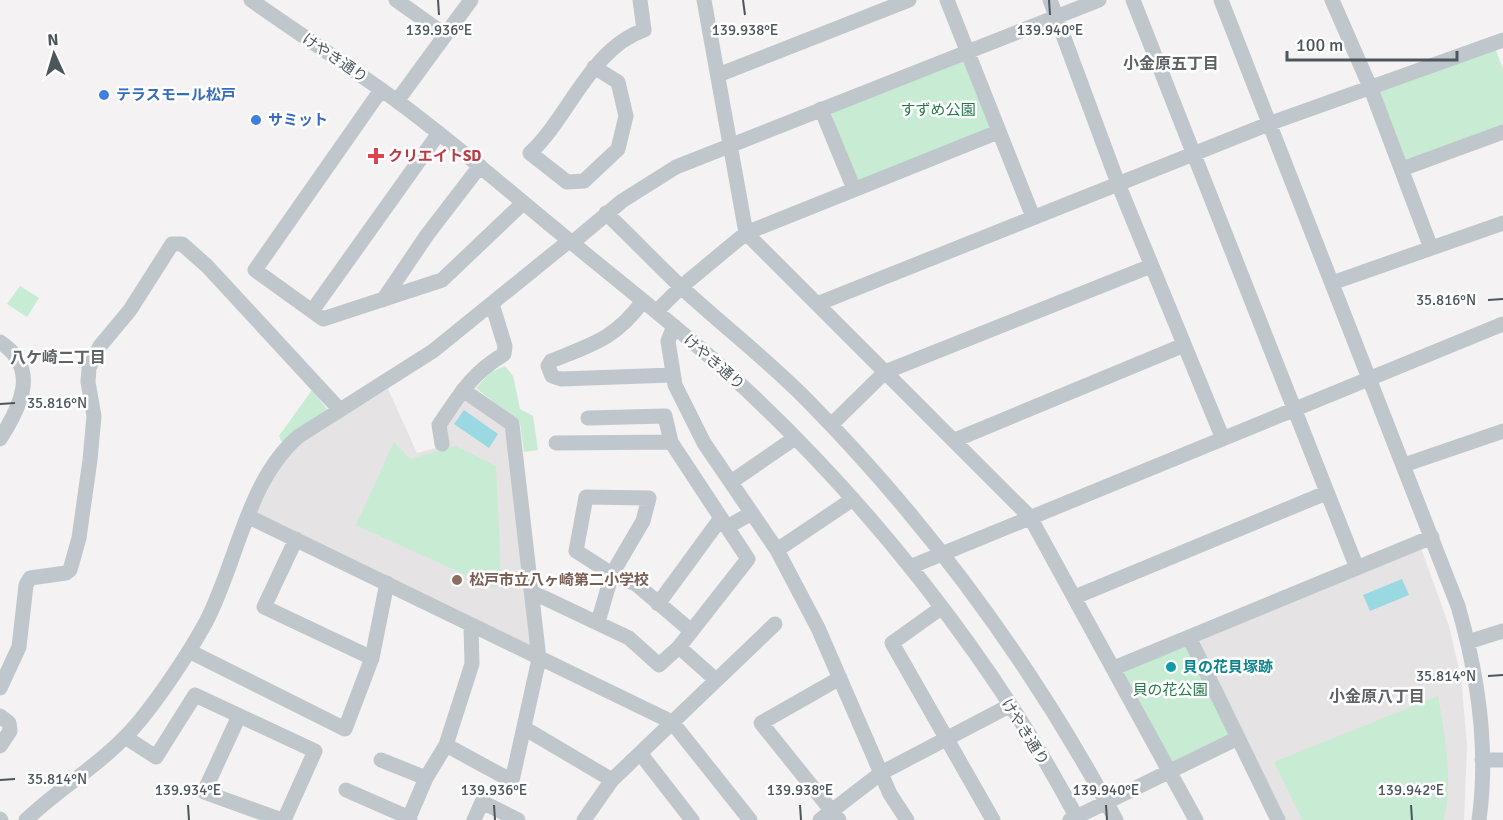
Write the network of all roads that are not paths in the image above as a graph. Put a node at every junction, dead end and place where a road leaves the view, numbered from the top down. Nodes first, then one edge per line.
1 (396, 0) edge
2 (471, 0) edge
3 (640, 0) edge
4 (704, 0) edge
5 (909, 0) edge
6 (947, 0) edge
7 (1050, 0) edge
8 (1099, 0) edge
9 (1133, 0) edge
10 (1221, 0) edge
11 (1349, 0) edge
12 (261, 3) edge
13 (1333, 3) edge
14 (1057, 17) junction
15 (444, 34) junction
16 (1502, 42) edge
17 (967, 51) junction
18 (594, 67) junction
19 (718, 75) junction
20 (1371, 89) junction
21 (381, 90) junction
22 (397, 101) junction
23 (821, 109) junction
24 (1271, 123) junction
25 (998, 132) junction
26 (1503, 132) edge
27 (439, 133) junction
28 (730, 145) junction
29 (1192, 154) junction
30 (480, 166) junction
31 (1402, 169) junction
32 (1119, 186) junction
33 (854, 189) junction
34 (523, 203) junction
35 (606, 213) junction
36 (1032, 217) junction
37 (1503, 223) edge
38 (746, 233) junction
39 (571, 242) junction
40 (1431, 248) junction
41 (1151, 266) junction
42 (1332, 283) junction
43 (681, 287) junction
44 (383, 300) junction
45 (643, 301) junction
46 (492, 304) junction
47 (817, 304) junction
48 (312, 311) junction
49 (657, 311) junction
50 (674, 327) junction
51 (1502, 329) edge
52 (0, 342) edge
53 (1184, 345) junction
54 (885, 372) junction
55 (672, 375) junction
56 (1369, 379) junction
57 (463, 390) junction
58 (340, 410) junction
59 (1294, 410) junction
60 (588, 418) dead end
61 (831, 426) junction
62 (1503, 431) edge
63 (795, 438) junction
64 (0, 439) edge
65 (1223, 439) junction
66 (955, 440) junction
67 (671, 442) junction
68 (556, 443) dead end
69 (442, 444) dead end
70 (1404, 465) junction
71 (731, 482) junction
72 (1326, 493) junction
73 (853, 499) junction
74 (752, 513) junction
75 (249, 517) junction
76 (1030, 517) junction
77 (724, 523) junction
78 (1432, 537) junction
79 (296, 539) junction
80 (777, 550) junction
81 (943, 553) junction
82 (910, 567) junction
83 (1357, 568) junction
84 (612, 574) junction
85 (387, 583) junction
86 (531, 592) junction
87 (1075, 597) junction
88 (658, 604) junction
89 (941, 608) junction
90 (598, 622) junction
91 (775, 624) dead end
92 (471, 625) junction
93 (690, 630) junction
94 (1503, 631) edge
95 (1189, 637) junction
96 (1468, 642) junction
97 (679, 647) junction
98 (189, 651) junction
99 (372, 658) junction
100 (539, 659) junction
101 (1114, 668) junction
102 (840, 678) junction
103 (716, 680) junction
104 (0, 688) edge
105 (1010, 706) junction
106 (0, 716) edge
107 (239, 716) junction
108 (672, 722) junction
109 (524, 728) junction
110 (125, 737) junction
111 (946, 738) junction
112 (1238, 738) junction
113 (446, 745) junction
114 (0, 746) edge
115 (640, 753) junction
116 (381, 760) dead end
117 (1482, 760) junction
118 (1503, 760) edge
119 (1170, 771) junction
120 (881, 773) junction
121 (426, 778) junction
122 (612, 780) junction
123 (346, 790) dead end
124 (1106, 801) junction
125 (830, 817) edge
126 (409, 819) edge
127 (1074, 819) edge
128 (1192, 819) edge
129 (26, 820) edge
130 (283, 820) edge
131 (474, 820) edge
132 (518, 820) edge
133 (584, 820) edge
134 (692, 820) edge
135 (750, 820) edge
136 (907, 820) edge
137 (993, 820) edge
138 (1116, 820) edge
139 (1278, 820) edge
140 (1479, 820) edge

1 - 15 street
2 - 15 street
3 - 18 street
4 - 19 street
5 - 19 street
6 - 17 street
7 - 14 street
8 - 14 street
9 - 29 street
10 - 24 street
11 - 13 street
12 - 21 street, けやき通り
13 - 20 street
14 - 17 street
14 - 32 street
15 - 22 street
16 - 20 street
17 - 23 street
17 - 25 street
18 - 18 street
19 - 28 street
20 - 24 street
20 - 31 street
21 - 22 street, けやき通り
21 - 48 street
22 - 27 street, けやき通り
23 - 28 street
23 - 33 street
24 - 29 street
24 - 42 street
25 - 33 street
25 - 36 street
26 - 31 street
27 - 30 street, けやき通り
27 - 48 street
28 - 35 street
28 - 38 street
29 - 32 street
29 - 59 street
30 - 34 street, けやき通り
30 - 44 street
31 - 40 street
32 - 36 street
32 - 41 street
33 - 38 street
34 - 39 street, けやき通り
34 - 44 street
35 - 39 street
35 - 43 street
36 - 47 street
37 - 40 street
38 - 43 street
38 - 47 street
39 - 45 street, けやき通り
39 - 46 street
40 - 42 street
41 - 53 street
41 - 54 street
42 - 56 street
43 - 49 street
43 - 61 street
44 - 48 street
45 - 49 street, けやき通り
45 - 55 street
46 - 57 street
46 - 58 street
47 - 54 street
49 - 50 street, けやき通り
50 - 55 street
50 - 63 street, けやき通り
51 - 56 street
52 - 64 street
53 - 65 street
53 - 66 street
54 - 61 street
54 - 66 street
55 - 71 street
56 - 59 street
56 - 70 street
57 - 69 street
57 - 86 street
58 - 75 street
58 - 104 street
59 - 65 street
59 - 72 street
60 - 67 street
61 - 81 street
62 - 70 street
63 - 71 street
63 - 73 street, けやき通り
65 - 76 street
66 - 76 street
67 - 68 street
67 - 77 street
70 - 78 street
71 - 74 street
72 - 83 street
72 - 87 street
73 - 80 street
73 - 82 street, けやき通り
74 - 77 street
74 - 80 street
75 - 79 street
75 - 98 street
76 - 81 street
76 - 87 street
77 - 88 street
77 - 93 street
78 - 83 street
78 - 96 street
79 - 85 street
79 - 99 street
80 - 102 street
81 - 82 street
81 - 124 street
82 - 89 street, けやき通り
83 - 95 street
84 - 84 street
84 - 88 street
84 - 90 street
85 - 92 street
85 - 99 street
86 - 90 street
86 - 100 street
87 - 101 street
88 - 93 street
89 - 105 street, けやき通り
89 - 111 street
90 - 97 street
91 - 103 street
92 - 100 street
92 - 113 street
93 - 97 street
94 - 96 street
95 - 101 street
95 - 112 street
96 - 117 street
97 - 103 street
98 - 99 street
98 - 110 street
100 - 108 street
100 - 109 street
101 - 119 street
102 - 120 street
102 - 125 street
103 - 108 street
105 - 111 street
105 - 127 street, けやき通り
106 - 114 street
107 - 110 street
107 - 130 street
107 - 130 street
108 - 115 street
108 - 135 street
109 - 113 street
109 - 122 street
110 - 129 street
111 - 120 street
111 - 137 street
112 - 119 street
112 - 139 street
113 - 121 street
115 - 122 street
115 - 134 street
116 - 121 street
117 - 118 street
117 - 140 street
119 - 124 street
119 - 128 street
120 - 125 street
120 - 136 street
121 - 126 street
122 - 133 street
123 - 126 street
124 - 127 street
124 - 138 street
131 - 132 street

